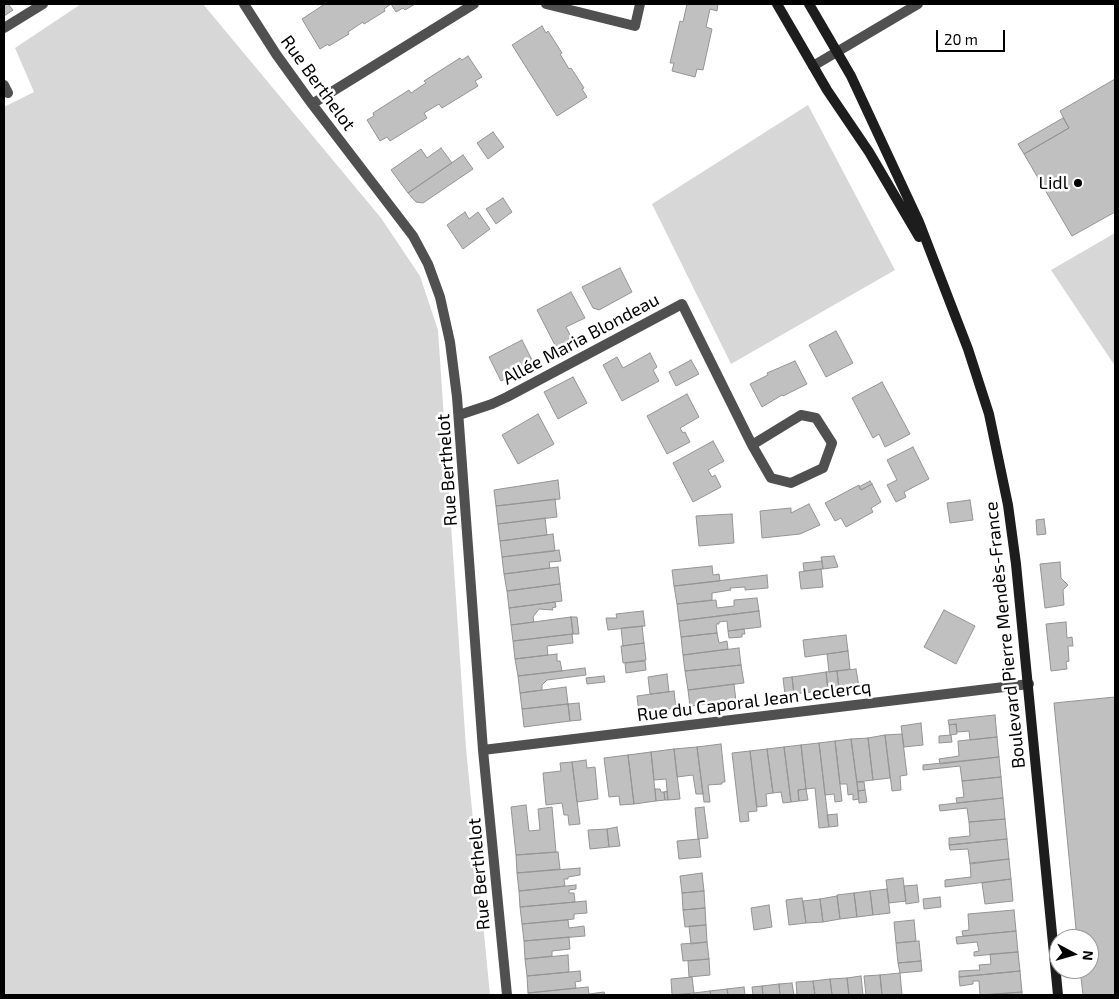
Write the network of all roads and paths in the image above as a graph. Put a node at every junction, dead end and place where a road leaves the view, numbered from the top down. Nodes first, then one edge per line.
1 (43, 4) edge
2 (244, 4) edge
3 (474, 4) edge
4 (546, 4) edge
5 (640, 4) edge
6 (777, 4) edge
7 (808, 4) edge
8 (918, 4) edge
9 (4, 28) edge
10 (837, 51) junction
11 (813, 66) junction
12 (312, 104) junction
13 (942, 280) junction
14 (459, 415) junction
15 (752, 445) junction
16 (1028, 684) junction
17 (483, 750) junction
18 (507, 995) edge
19 (1058, 995) edge

1 - 9 street
2 - 12 street, Rue Berthelot
3 - 12 street
4 - 5 street
6 - 11 street, Boulevard Pierre Mendès-France
7 - 10 street, Boulevard Pierre Mendès-France
8 - 10 street
10 - 11 street
10 - 13 street, Boulevard Pierre Mendès-France
11 - 13 street, Boulevard Pierre Mendès-France
12 - 14 street, Rue Berthelot
13 - 16 street, Boulevard Pierre Mendès-France
14 - 15 street, Allée Maria Blondeau
14 - 17 street, Rue Berthelot
15 - 15 street, Allée Maria Blondeau
16 - 17 street, Rue du Caporal Jean Leclercq
16 - 19 street, Boulevard Pierre Mendès-France
17 - 18 street, Rue Berthelot

